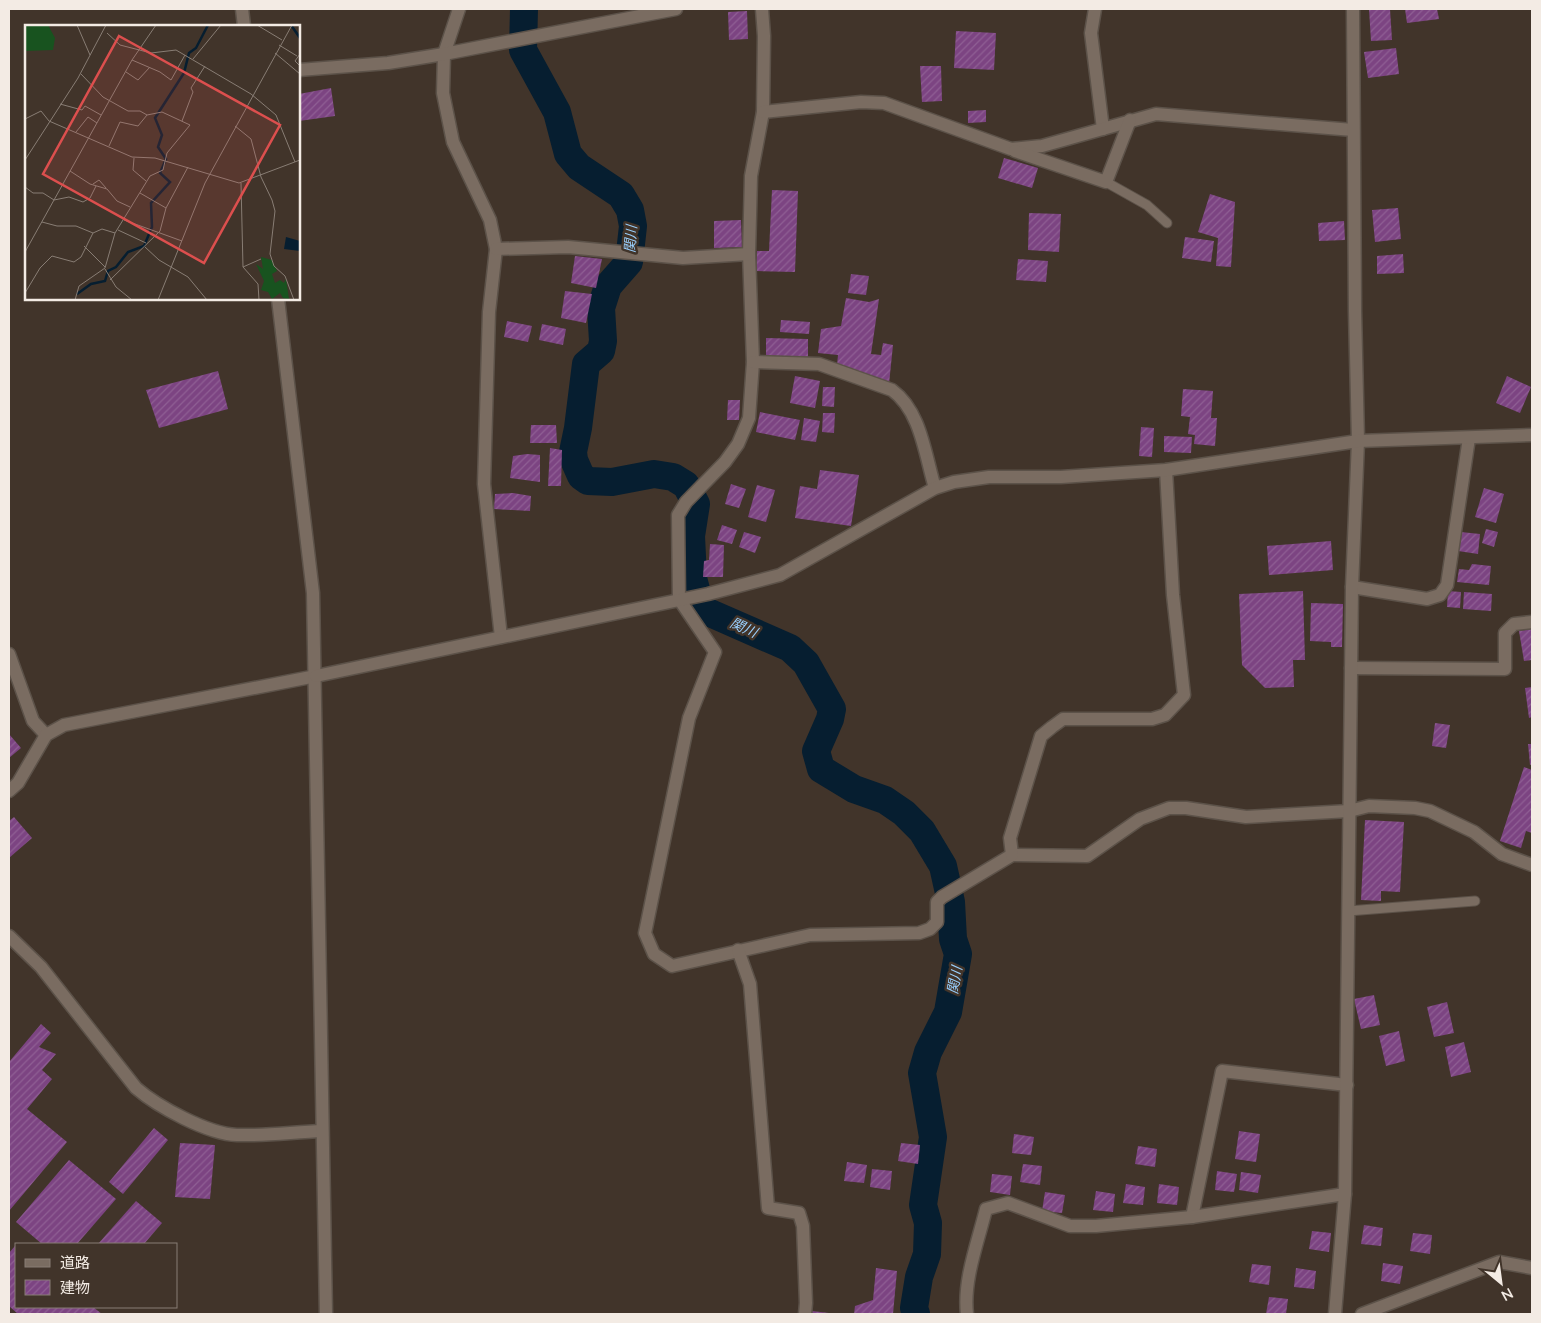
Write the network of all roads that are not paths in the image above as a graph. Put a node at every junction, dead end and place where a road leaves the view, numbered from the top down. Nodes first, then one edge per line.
1 (242, 9) edge
2 (459, 9) edge
3 (676, 9) edge
4 (762, 9) edge
5 (1095, 9) edge
6 (1353, 9) edge
7 (640, 13) edge
8 (244, 25) edge
9 (444, 54) junction
10 (300, 70) edge
11 (763, 112) junction
12 (1130, 120) junction
13 (1103, 129) junction
14 (1354, 130) junction
15 (1011, 149) junction
16 (1106, 182) junction
17 (1167, 224) dead end
18 (496, 248) junction
19 (750, 254) junction
20 (278, 300) edge
21 (753, 362) junction
22 (1532, 435) edge
23 (1469, 438) junction
24 (1358, 441) junction
25 (1166, 470) junction
26 (935, 488) junction
27 (1352, 586) junction
28 (684, 598) junction
29 (1532, 622) edge
30 (501, 638) junction
31 (9, 654) edge
32 (1351, 668) junction
33 (316, 676) junction
34 (46, 735) junction
35 (9, 791) edge
36 (1350, 811) junction
37 (1012, 855) junction
38 (1532, 866) edge
39 (1475, 901) dead end
40 (1348, 911) junction
41 (9, 936) edge
42 (738, 950) junction
43 (1347, 1085) junction
44 (322, 1131) junction
45 (1346, 1194) junction
46 (1192, 1217) junction
47 (1532, 1268) edge
48 (326, 1314) edge
49 (805, 1314) edge
50 (967, 1314) edge
51 (1335, 1314) edge
52 (1362, 1314) edge

1 - 8 street
2 - 9 street
3 - 7 street
4 - 11 street
5 - 13 street
6 - 14 street
7 - 9 street
9 - 10 street
9 - 18 street
11 - 15 street
11 - 19 street
12 - 13 street
12 - 14 street
12 - 16 street
13 - 15 street
14 - 24 street
15 - 16 street
16 - 17 lane
18 - 19 street
18 - 30 street
19 - 21 street
20 - 33 street
21 - 26 street
21 - 28 street
22 - 23 street
23 - 24 street
23 - 27 street
24 - 25 street
24 - 27 street
25 - 26 street
25 - 37 street
26 - 28 street
27 - 32 street
28 - 30 street
28 - 42 street
29 - 32 street
30 - 33 street
31 - 34 street
32 - 36 street
33 - 34 street
33 - 44 street
34 - 35 street
36 - 37 street
36 - 38 street
36 - 40 street
37 - 42 street
39 - 40 lane
40 - 43 street
41 - 44 street
42 - 49 street
43 - 45 street
43 - 46 street
44 - 48 street
45 - 46 street
45 - 51 street
46 - 50 street
47 - 52 street

